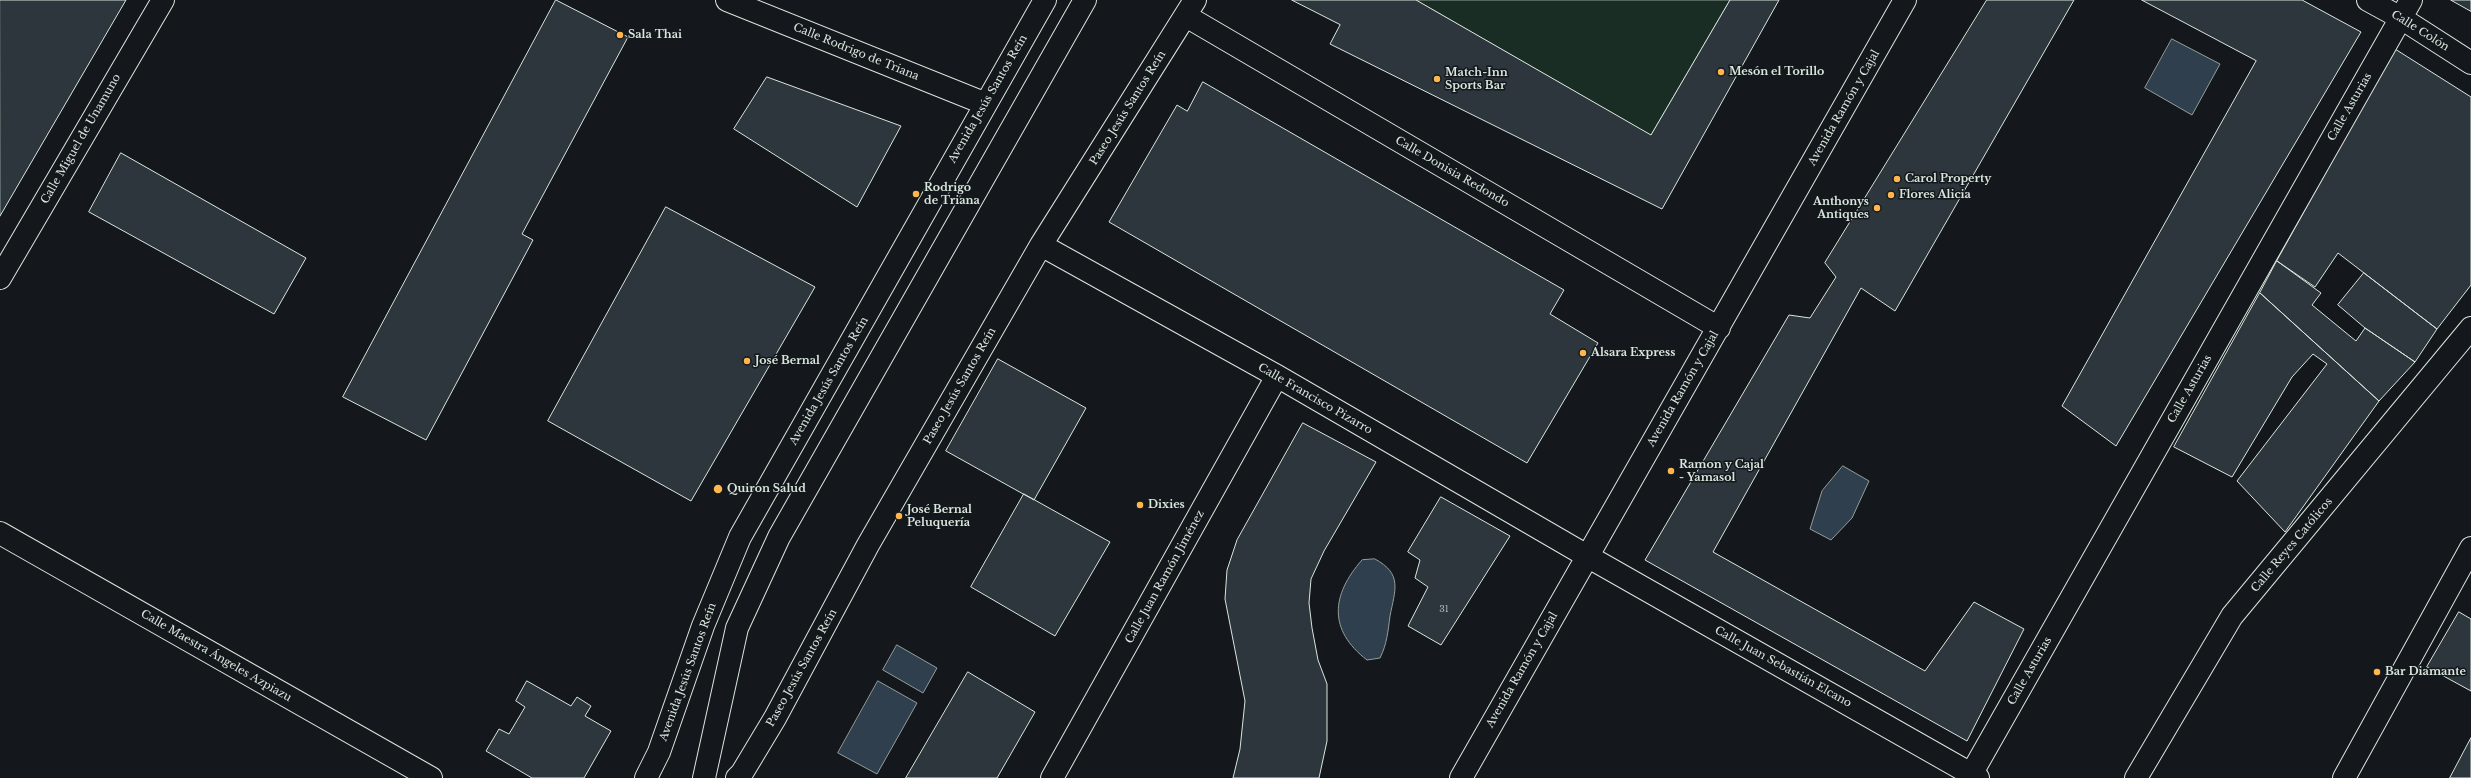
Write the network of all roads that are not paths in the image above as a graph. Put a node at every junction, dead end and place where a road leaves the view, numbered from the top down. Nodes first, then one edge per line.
1 (162, 0) edge
2 (727, 0) edge
3 (1045, 0) edge
4 (1086, 0) edge
5 (1905, 0) edge
6 (2368, 0) edge
7 (1191, 8) edge
8 (2406, 9) edge
9 (2471, 63) edge
10 (986, 104) junction
11 (1041, 244) junction
12 (0, 278) edge
13 (1719, 328) junction
14 (2471, 328) edge
15 (1277, 376) junction
16 (0, 533) edge
17 (2471, 548) edge
18 (1587, 556) junction
19 (1973, 776) edge
20 (432, 778) edge
21 (646, 778) edge
22 (704, 778) edge
23 (737, 778) edge
24 (1052, 778) edge
25 (1461, 778) edge
26 (2136, 778) edge
27 (2344, 778) edge

1 - 12 street, Calle Miguel de Unamuno
2 - 10 street, Calle Rodrigo de Triana
3 - 10 street, Avenida Jesús Santos Reín
4 - 22 street
5 - 13 street, Avenida Ramón y Cajal
6 - 8 street, Calle Colón
7 - 11 street, Paseo Jesús Santos Reín
7 - 13 street, Calle Donisia Redondo
8 - 9 street, Calle Colón
8 - 19 street, Calle Asturias
10 - 21 street, Avenida Jesús Santos Reín
11 - 15 street, Calle Francisco Pizarro
11 - 23 street, Paseo Jesús Santos Reín
13 - 18 street, Avenida Ramón y Cajal
14 - 26 street, Calle Reyes Católicos
15 - 18 street, Calle Francisco Pizarro
15 - 24 street, Calle Juan Ramón Jiménez
16 - 20 street, Calle Maestra Ángeles Azpiazu
17 - 27 street
18 - 19 street, Calle Juan Sebastián Elcano
18 - 25 street, Avenida Ramón y Cajal

